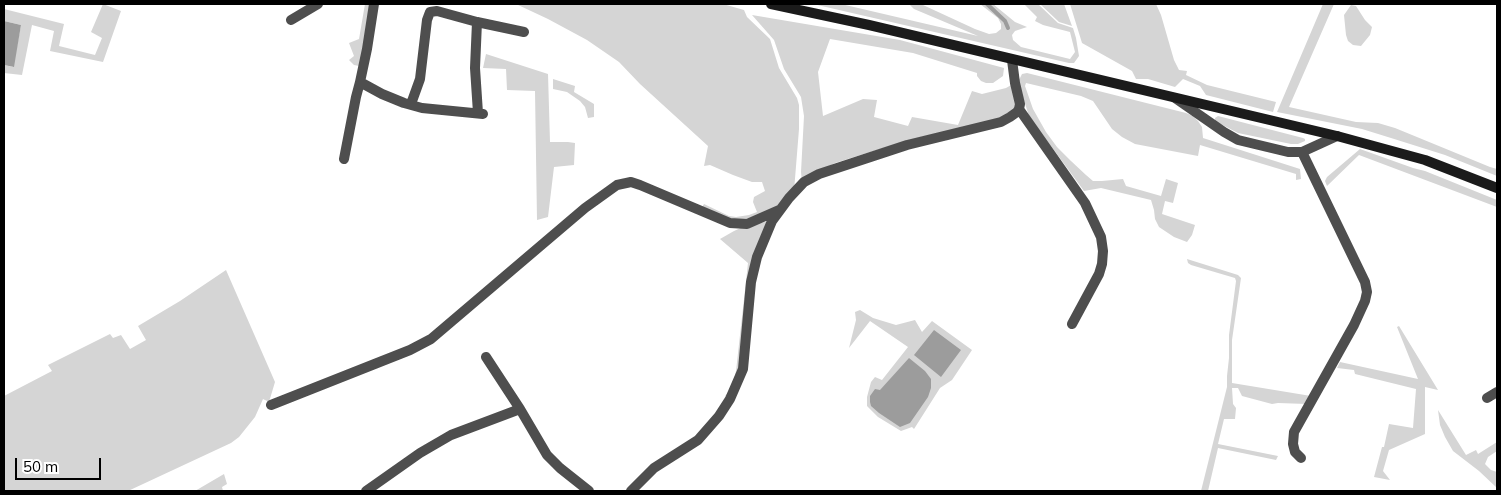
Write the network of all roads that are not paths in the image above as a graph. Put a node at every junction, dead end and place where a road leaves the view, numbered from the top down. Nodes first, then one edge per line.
1 (318, 4) edge
2 (374, 4) edge
3 (771, 4) edge
4 (291, 20) dead end
5 (478, 22) junction
6 (524, 32) dead end
7 (1012, 60) junction
8 (360, 82) junction
9 (1175, 97) junction
10 (411, 104) junction
11 (1019, 109) junction
12 (1338, 136) junction
13 (1302, 152) junction
14 (344, 159) dead end
15 (1497, 188) edge
16 (780, 210) junction
17 (1072, 324) dead end
18 (486, 357) dead end
19 (1497, 392) edge
20 (1487, 398) dead end
21 (271, 406) dead end
22 (520, 409) junction
23 (1301, 458) dead end
24 (366, 491) edge
25 (589, 491) edge
26 (631, 491) edge

1 - 4 street
2 - 8 street
3 - 7 main road
5 - 6 street
5 - 10 street
5 - 10 street
7 - 9 main road
7 - 11 street
8 - 10 street
8 - 14 street
9 - 12 main road
9 - 13 street
11 - 16 street
11 - 17 street
12 - 13 street
12 - 15 main road
13 - 23 street
16 - 21 street
16 - 26 street
18 - 22 street
19 - 20 street
22 - 24 street
22 - 25 street

